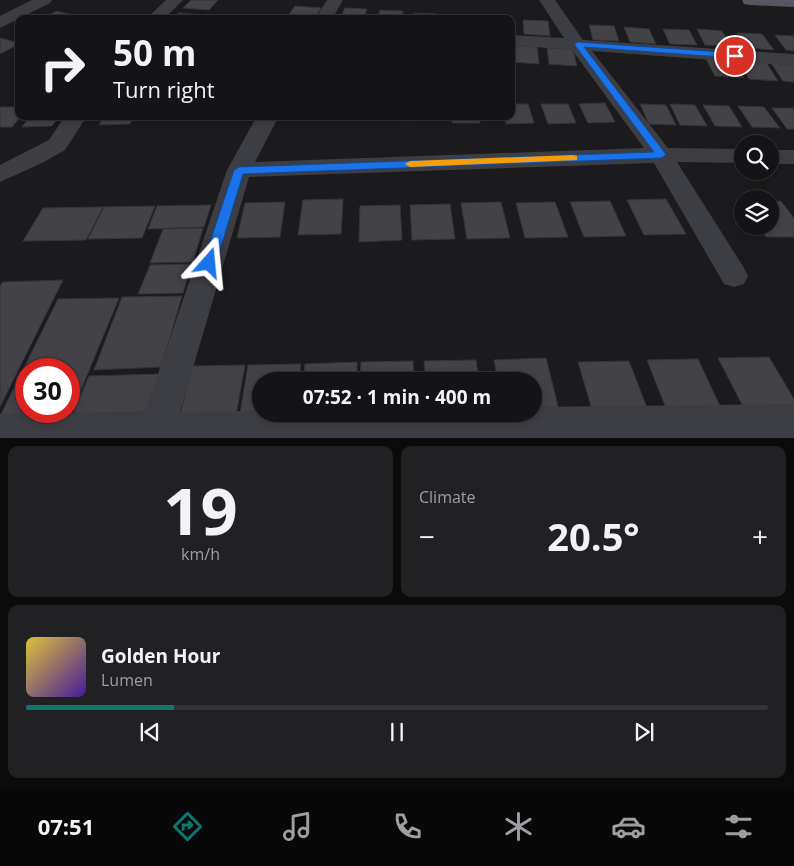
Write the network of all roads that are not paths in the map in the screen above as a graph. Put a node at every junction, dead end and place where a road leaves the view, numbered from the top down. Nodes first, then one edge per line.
1 (175, 0) edge
2 (335, 0) edge
3 (547, 0) edge
4 (750, 0) edge
5 (9, 2) dead end
6 (40, 2) edge
7 (794, 2) edge
8 (15, 15) edge
9 (15, 15) edge
10 (158, 15) edge
11 (326, 15) edge
12 (0, 23) edge
13 (515, 40) edge
14 (578, 44) junction
15 (794, 60) edge
16 (73, 120) edge
17 (266, 120) edge
18 (661, 155) junction
19 (734, 156) edge
20 (779, 157) edge
21 (794, 157) edge
22 (34, 158) junction
23 (0, 159) edge
24 (239, 170) junction
25 (0, 174) edge
26 (734, 276) dead end
27 (794, 421) edge
28 (0, 432) edge
29 (155, 434) edge

1 - 10 street
2 - 11 street
3 - 14 street
4 - 7 main road
5 - 6 street
6 - 8 street
9 - 12 street
13 - 14 street
14 - 15 street
14 - 18 street
16 - 22 street
17 - 24 street
18 - 19 street
18 - 24 street
18 - 26 street
20 - 21 street
22 - 23 street
22 - 25 street
24 - 29 street
27 - 29 street
28 - 29 street

